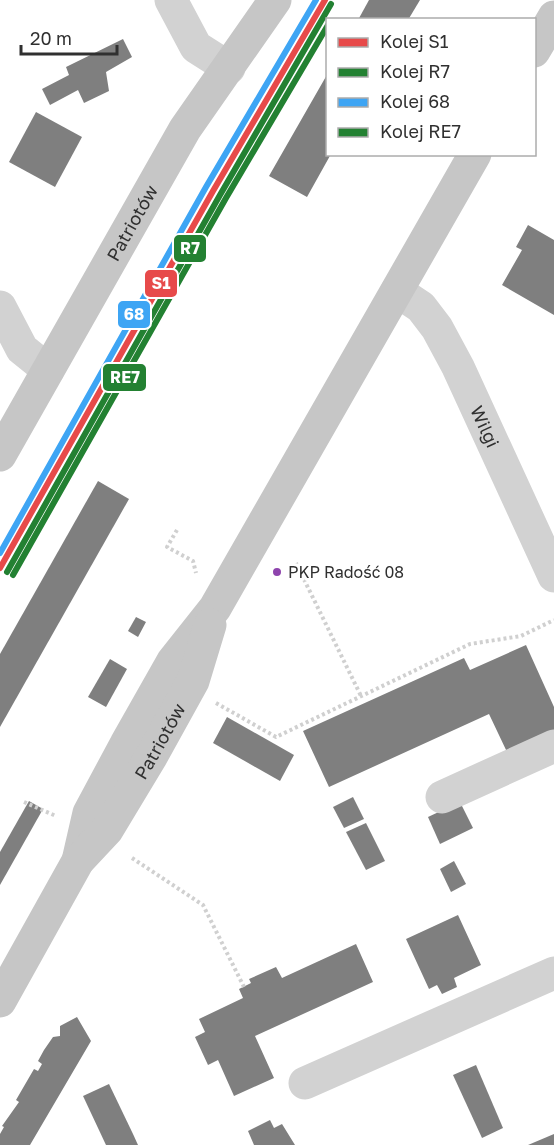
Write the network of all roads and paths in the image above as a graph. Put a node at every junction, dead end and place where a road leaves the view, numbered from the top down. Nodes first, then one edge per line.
1 (171, 0) edge
2 (275, 0) edge
3 (554, 17) edge
4 (536, 48) edge
5 (229, 68) junction
6 (474, 156) edge
7 (397, 291) junction
8 (0, 307) edge
9 (48, 370) junction
10 (0, 454) edge
11 (296, 563) dead end
12 (554, 576) edge
13 (554, 620) edge
14 (362, 696) junction
15 (216, 703) dead end
16 (554, 746) edge
17 (442, 796) dead end
18 (24, 802) dead end
19 (58, 817) dead end
20 (132, 858) dead end
21 (554, 973) edge
22 (244, 987) dead end
23 (0, 1001) edge
24 (305, 1083) dead end

1 - 5 street
2 - 5 main road, Patriotów
3 - 4 main road
5 - 9 main road, Patriotów
6 - 7 main road, Patriotów
7 - 12 street, Wilgi
7 - 23 main road, Patriotów
8 - 9 street
9 - 10 main road, Patriotów
11 - 14 path
13 - 14 path
14 - 15 path
16 - 17 street
18 - 19 path
20 - 22 path
21 - 24 street

